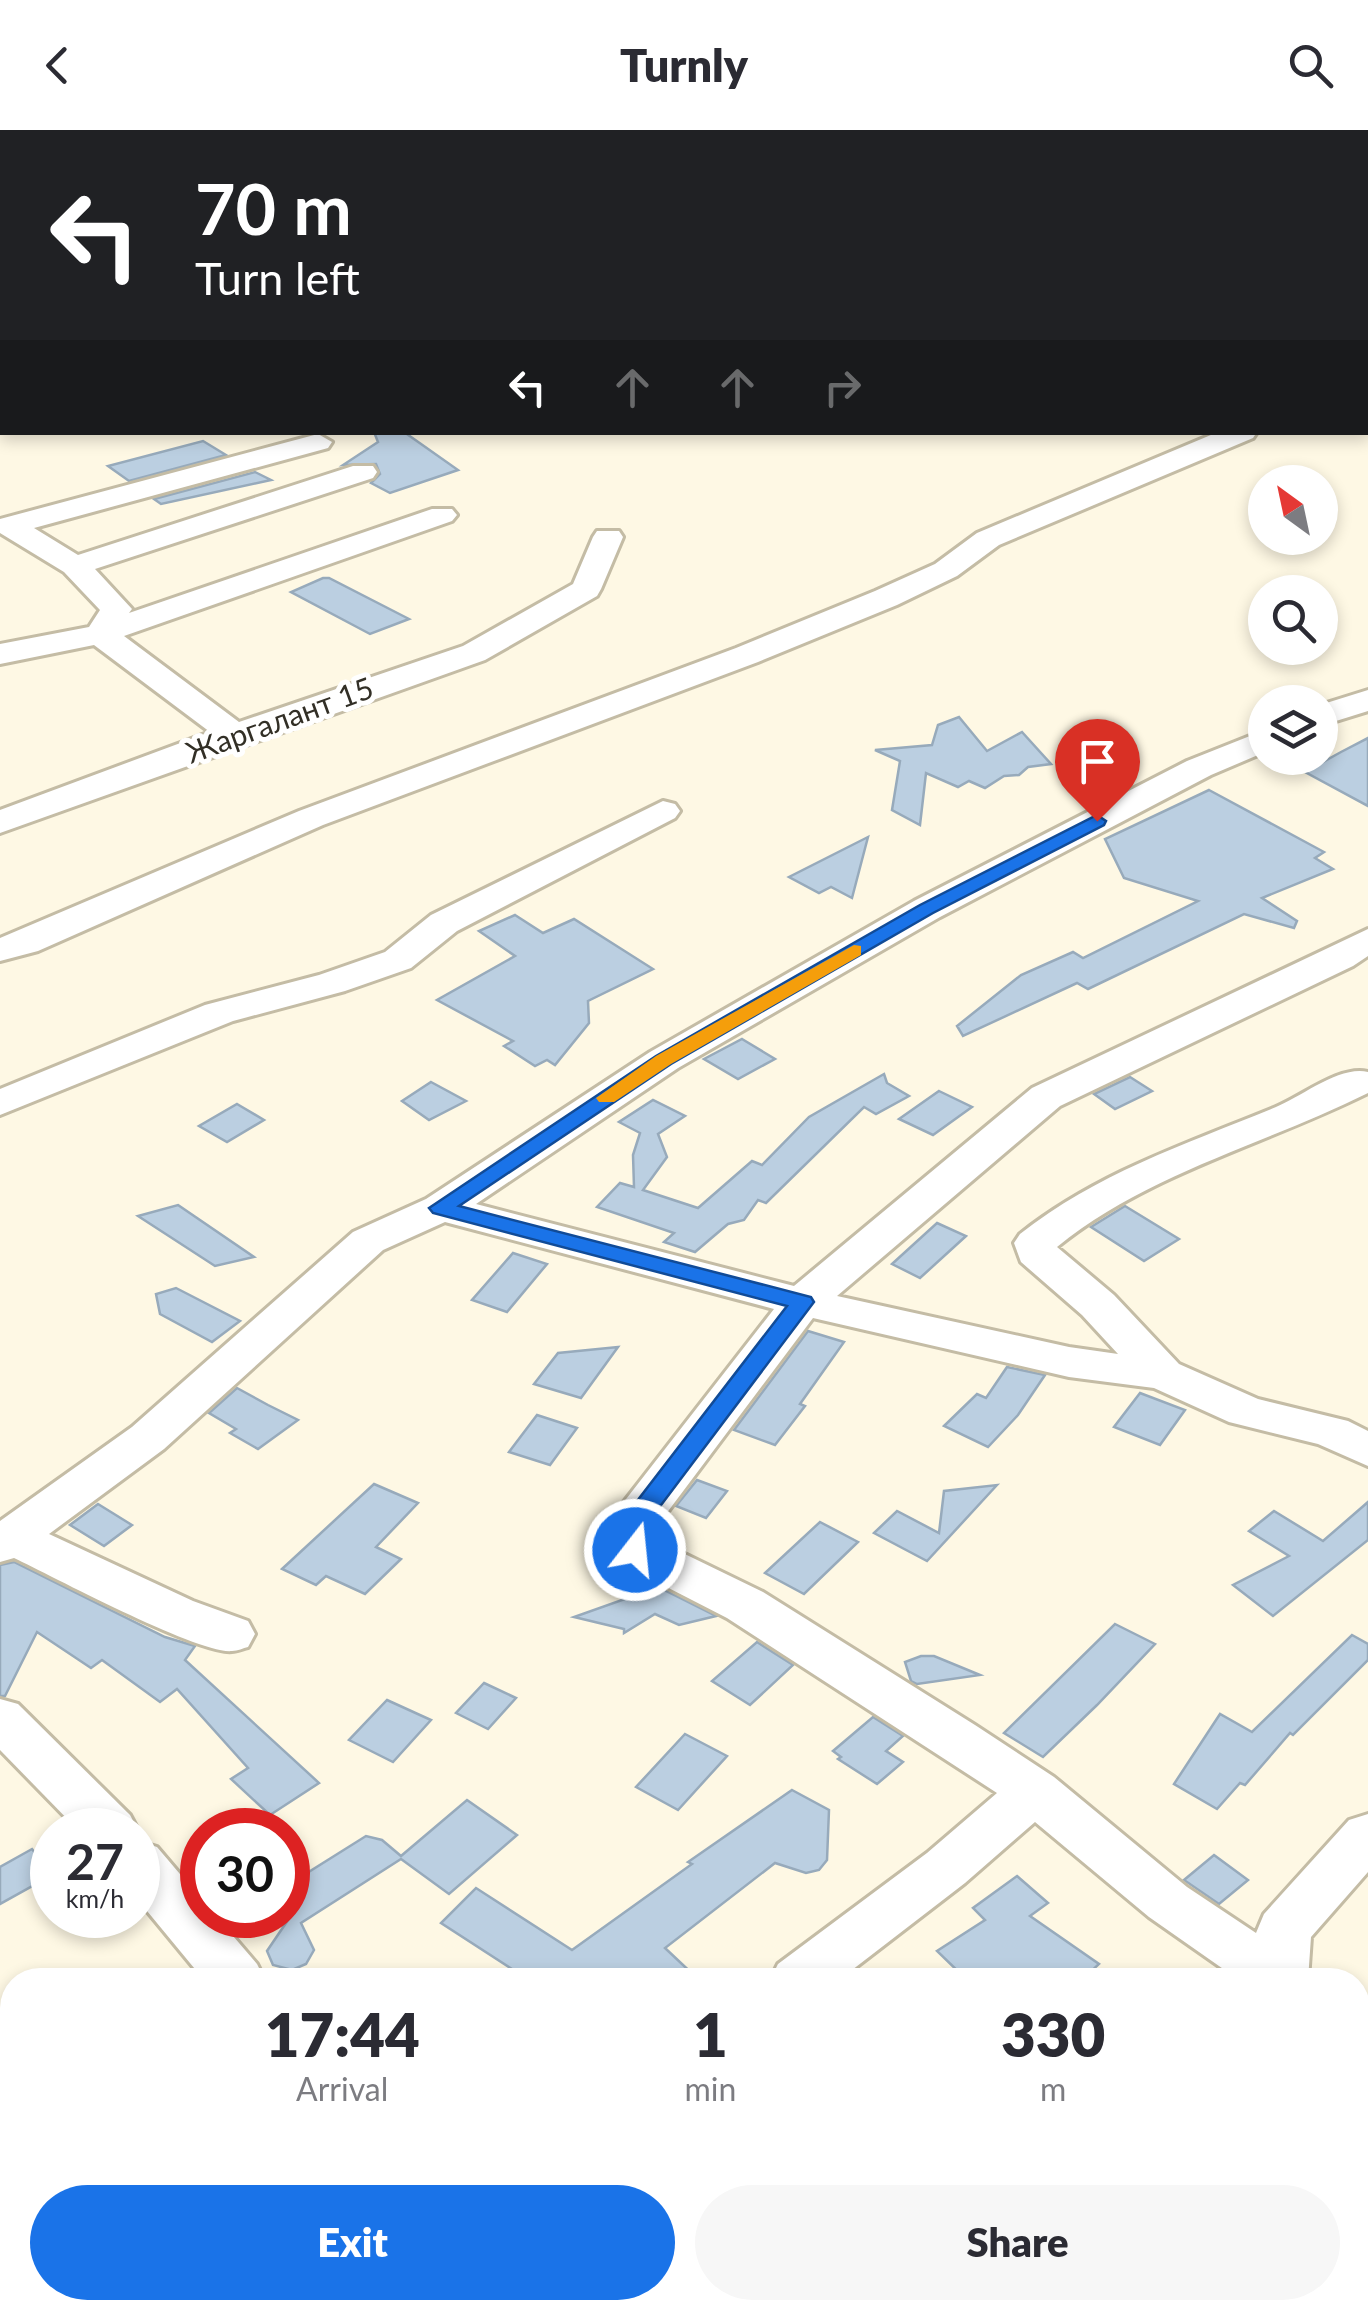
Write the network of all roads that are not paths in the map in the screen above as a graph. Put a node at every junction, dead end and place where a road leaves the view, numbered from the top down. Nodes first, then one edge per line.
1 (1236, 435) edge
2 (318, 442) dead end
3 (363, 472) dead end
4 (442, 515) dead end
5 (5, 527) edge
6 (608, 537) dead end
7 (75, 566) junction
8 (100, 634) junction
9 (0, 654) edge
10 (1368, 700) edge
11 (1338, 710) edge
12 (234, 734) junction
13 (1248, 747) edge
14 (662, 811) dead end
15 (0, 822) edge
16 (1368, 940) edge
17 (0, 950) edge
18 (1360, 1082) dead end
19 (0, 1103) edge
20 (441, 1208) junction
21 (802, 1302) junction
22 (1163, 1374) junction
23 (1368, 1450) edge
24 (6, 1541) edge
25 (230, 1634) dead end
26 (0, 1718) edge
27 (1034, 1791) junction
28 (88, 1808) edge
29 (1368, 1835) edge
30 (160, 1888) edge
31 (227, 1968) edge
32 (814, 1968) edge
33 (1264, 1968) edge
34 (1281, 1968) edge

1 - 17 street
2 - 5 street
3 - 7 street
4 - 8 street
5 - 7 street
6 - 12 street, Жаргалант 15
7 - 8 street
8 - 9 street
8 - 12 street
10 - 11 street
12 - 15 street, Жаргалант 15
13 - 20 street
14 - 19 street
16 - 21 street
18 - 22 street
20 - 21 street
20 - 24 street
21 - 22 street
21 - 27 street
22 - 23 street
24 - 25 street
26 - 28 street
27 - 32 street
27 - 33 street
29 - 34 street
30 - 31 street

